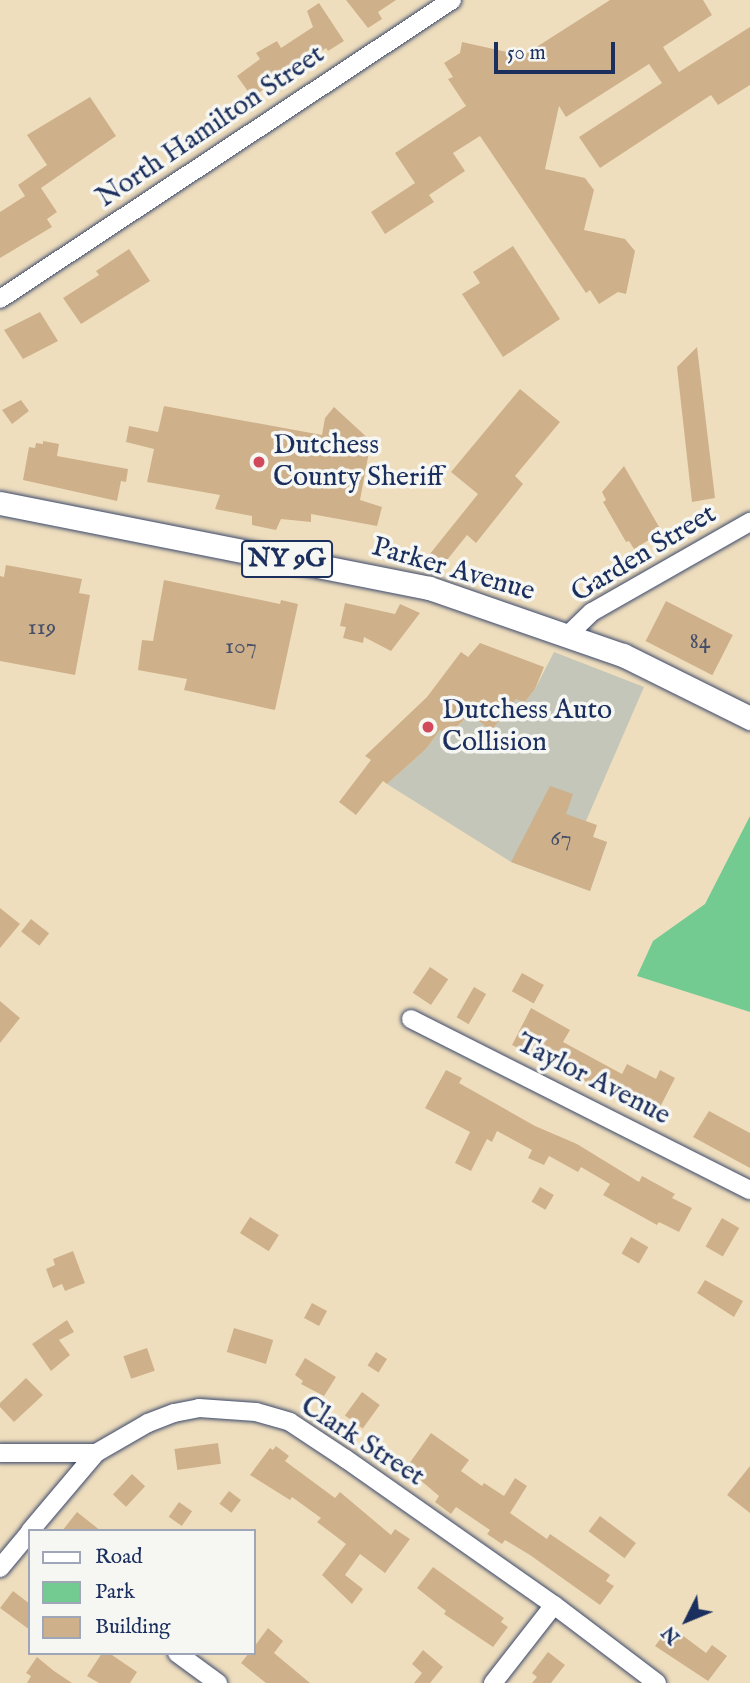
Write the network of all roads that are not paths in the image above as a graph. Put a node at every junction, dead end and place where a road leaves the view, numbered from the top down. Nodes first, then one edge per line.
1 (452, 0) edge
2 (0, 299) edge
3 (0, 502) edge
4 (750, 523) edge
5 (568, 635) junction
6 (750, 718) edge
7 (411, 1019) dead end
8 (750, 1190) edge
9 (0, 1453) edge
10 (96, 1453) junction
11 (35, 1529) edge
12 (28, 1538) edge
13 (0, 1568) edge
14 (554, 1605) junction
15 (180, 1655) edge
16 (218, 1683) edge
17 (493, 1683) edge
18 (657, 1683) edge

1 - 2 street, North Hamilton Street
3 - 5 main road, Parker Avenue / NY 9G
4 - 5 street, Garden Street
5 - 6 main road, Parker Avenue / NY 9G
7 - 8 street, Taylor Avenue
9 - 10 street
10 - 11 street, Clark Street
10 - 14 street, Clark Street
12 - 13 street
14 - 17 street
14 - 18 street, Clark Street
15 - 16 street

